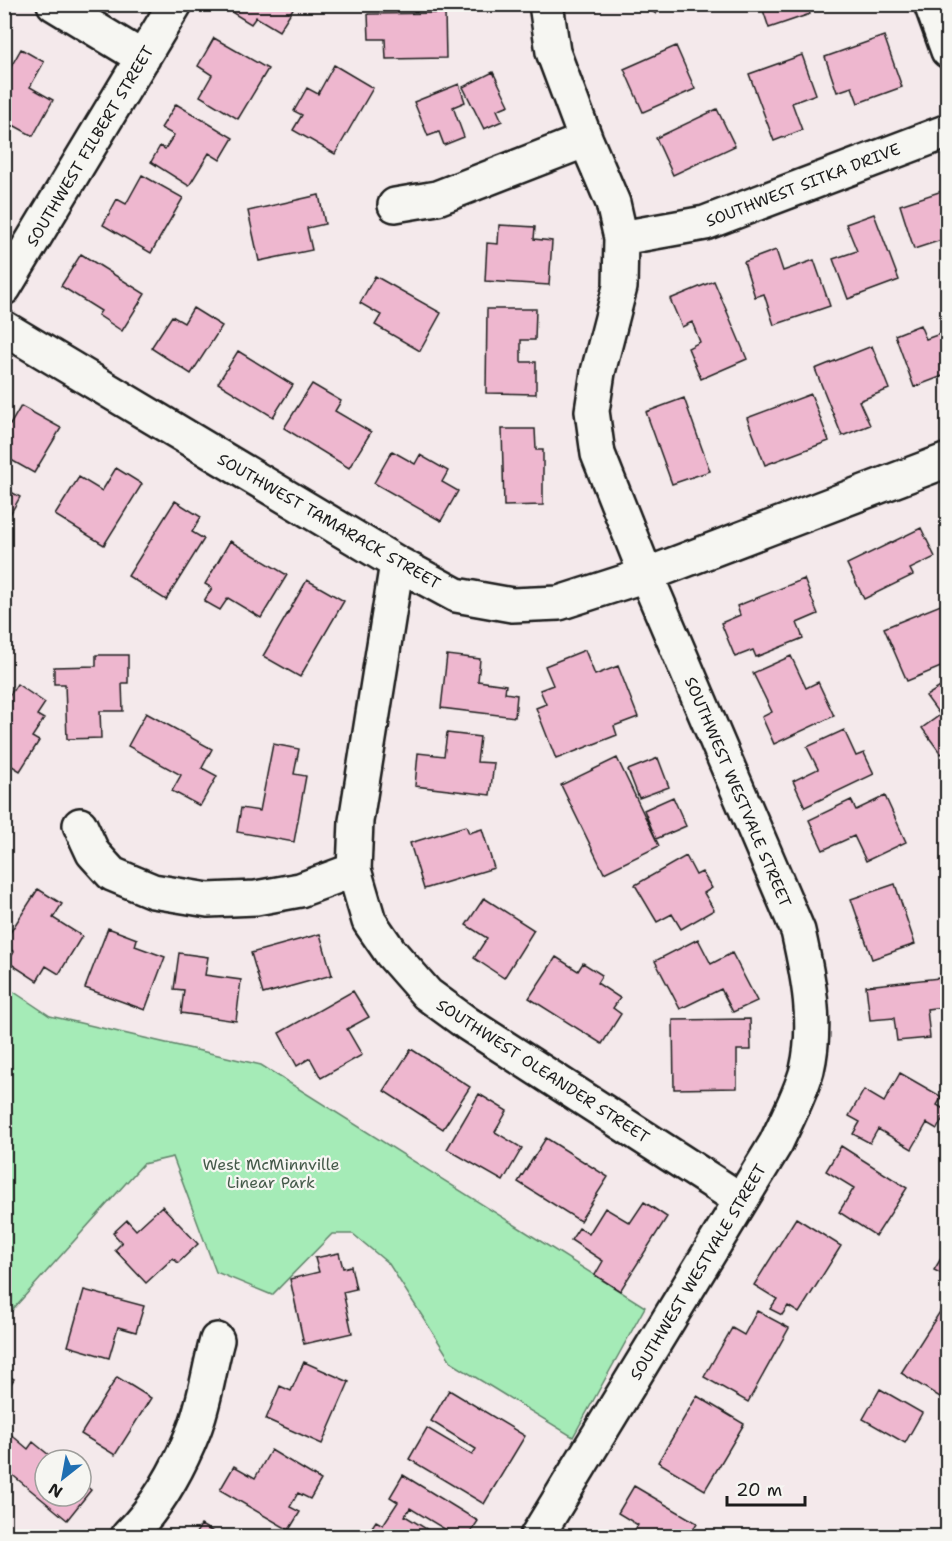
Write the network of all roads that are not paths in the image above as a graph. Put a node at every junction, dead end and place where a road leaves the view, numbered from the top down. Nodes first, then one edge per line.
1 (54, 4) edge
2 (175, 4) edge
3 (546, 4) edge
4 (932, 4) edge
5 (948, 51) edge
6 (143, 58) junction
7 (948, 131) edge
8 (586, 140) junction
9 (395, 205) dead end
10 (621, 238) junction
11 (4, 288) edge
12 (4, 328) edge
13 (948, 460) edge
14 (397, 563) junction
15 (646, 575) junction
16 (80, 825) dead end
17 (354, 870) junction
18 (741, 1200) junction
19 (217, 1340) dead end
20 (128, 1536) edge
21 (537, 1536) edge

1 - 6 street
2 - 6 street, SOUTHWEST FILBERT STREET
3 - 8 street, SOUTHWEST WESTVALE STREET
4 - 5 street
6 - 11 street, SOUTHWEST FILBERT STREET
7 - 10 street, SOUTHWEST SITKA DRIVE
8 - 9 street
8 - 10 street, SOUTHWEST WESTVALE STREET
10 - 15 street, SOUTHWEST WESTVALE STREET
12 - 14 street, SOUTHWEST TAMARACK STREET
13 - 15 street, SOUTHWEST TAMARACK STREET
14 - 15 street, SOUTHWEST TAMARACK STREET
14 - 17 street, SOUTHWEST OLEANDER STREET
15 - 18 street, SOUTHWEST WESTVALE STREET
16 - 17 street
17 - 18 street, SOUTHWEST OLEANDER STREET
18 - 21 street, SOUTHWEST WESTVALE STREET
19 - 20 street

